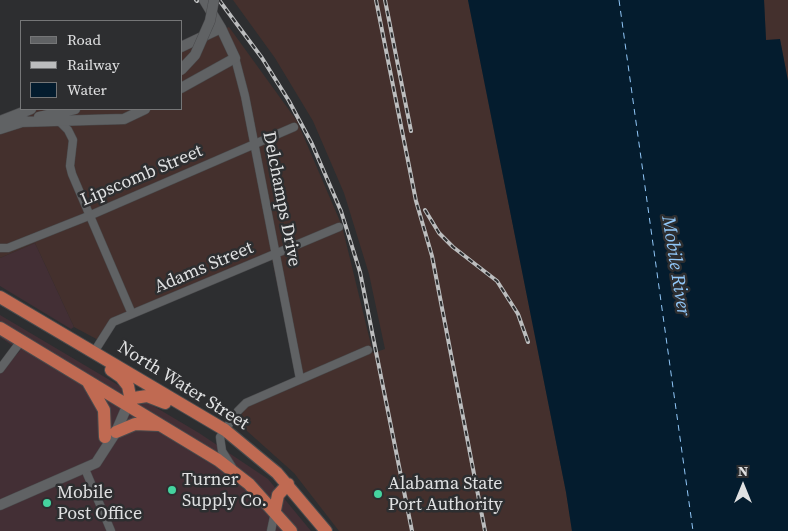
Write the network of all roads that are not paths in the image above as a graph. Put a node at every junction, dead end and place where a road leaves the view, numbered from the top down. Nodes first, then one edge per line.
1 (204, 0) edge
2 (214, 0) edge
3 (221, 28) junction
4 (182, 47) edge
5 (234, 58) junction
6 (182, 69) edge
7 (182, 87) edge
8 (28, 110) edge
9 (71, 110) edge
10 (143, 110) edge
11 (0, 121) edge
12 (59, 121) junction
13 (19, 122) junction
14 (294, 127) dead end
15 (0, 129) edge
16 (254, 145) junction
17 (91, 215) junction
18 (339, 227) dead end
19 (0, 248) edge
20 (275, 254) junction
21 (0, 296) edge
22 (132, 314) junction
23 (44, 322) junction
24 (0, 328) edge
25 (21, 341) junction
26 (368, 350) dead end
27 (94, 352) junction
28 (0, 369) edge
29 (300, 379) junction
30 (87, 380) junction
31 (128, 404) junction
32 (213, 423) junction
33 (162, 425) junction
34 (225, 430) junction
35 (110, 435) junction
36 (85, 469) junction
37 (236, 473) junction
38 (288, 484) junction
39 (0, 505) edge
40 (275, 510) junction
41 (111, 531) edge
42 (271, 531) edge
43 (291, 531) edge
44 (326, 531) edge

1 - 3 street, Delchamps Drive
2 - 6 street, bridge
3 - 4 street
3 - 5 street, Delchamps Drive
5 - 7 street
5 - 16 street, Delchamps Drive
8 - 11 street
9 - 13 street
10 - 12 street
12 - 13 street
12 - 17 street
13 - 15 street
14 - 16 street, Lipscomb Street
16 - 17 street, Lipscomb Street
16 - 20 street, Delchamps Drive
17 - 19 street, Lipscomb Street
17 - 22 street
18 - 20 street, Adams Street
20 - 22 street, Adams Street
20 - 29 street, Delchamps Drive
21 - 23 highway, North Water Street
22 - 27 street, Adams Street
23 - 27 highway, North Water Street
23 - 31 highway
24 - 25 highway
25 - 28 street
25 - 30 highway
26 - 29 street
27 - 32 highway, North Water Street
29 - 34 street
30 - 31 highway
30 - 35 highway
31 - 32 highway
31 - 33 highway
31 - 35 street
32 - 34 highway, North Water Street
33 - 35 highway
33 - 37 highway
34 - 37 street
34 - 38 highway, North Water Street
35 - 36 street
36 - 39 street
36 - 41 street
37 - 40 highway
38 - 40 highway
38 - 44 highway, North Water Street
40 - 42 street
40 - 43 highway

